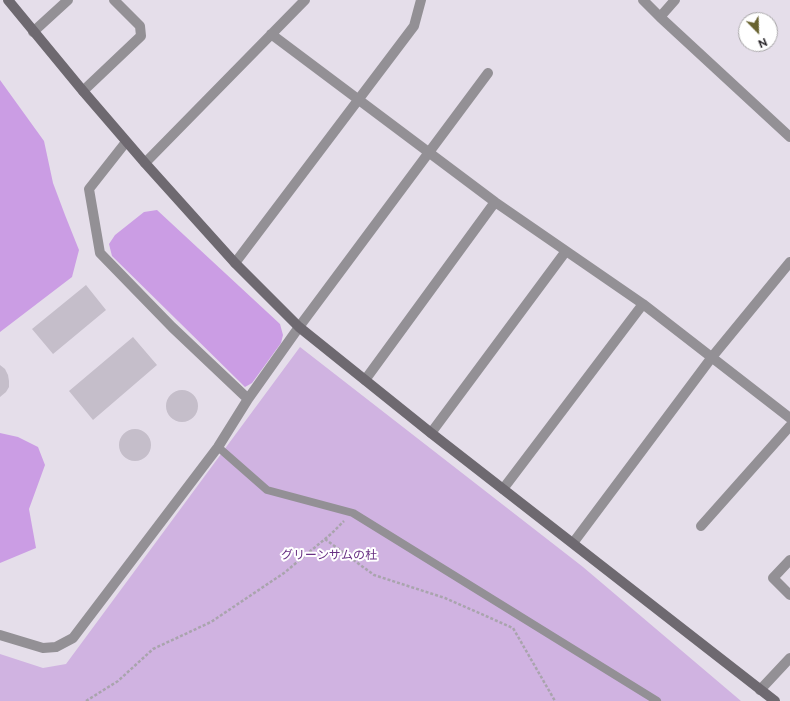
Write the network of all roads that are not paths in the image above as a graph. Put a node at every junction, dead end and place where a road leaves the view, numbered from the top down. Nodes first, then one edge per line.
1 (8, 0) edge
2 (68, 0) edge
3 (114, 0) edge
4 (305, 0) edge
5 (421, 0) edge
6 (643, 0) edge
7 (675, 0) edge
8 (660, 17) junction
9 (33, 32) junction
10 (271, 34) junction
11 (488, 73) dead end
12 (82, 92) junction
13 (359, 99) junction
14 (790, 137) edge
15 (126, 142) junction
16 (429, 152) junction
17 (145, 163) junction
18 (495, 202) junction
19 (566, 251) junction
20 (790, 262) edge
21 (235, 263) junction
22 (642, 304) junction
23 (299, 327) junction
24 (712, 357) junction
25 (365, 380) junction
26 (248, 399) junction
27 (790, 418) edge
28 (790, 426) edge
29 (431, 433) junction
30 (218, 446) junction
31 (503, 489) junction
32 (701, 526) dead end
33 (573, 543) junction
34 (790, 560) edge
35 (790, 594) edge
36 (0, 635) edge
37 (790, 658) edge
38 (760, 690) junction
39 (657, 701) edge
40 (775, 701) edge

1 - 9 street
2 - 9 street
3 - 12 street
4 - 10 street
5 - 13 street
6 - 8 street
7 - 8 street
8 - 14 street
9 - 12 street
10 - 13 street
10 - 17 street
11 - 16 street
12 - 15 street
13 - 16 street
13 - 21 street
15 - 17 street
15 - 26 street
16 - 18 street
16 - 23 street
17 - 21 street
18 - 19 street
18 - 25 street
19 - 22 street
19 - 29 street
20 - 24 street
21 - 23 street
22 - 24 street
22 - 31 street
23 - 25 street
23 - 26 street
24 - 27 street
24 - 33 street
25 - 29 street
26 - 30 street
28 - 32 street
29 - 31 street
30 - 36 street
30 - 39 lane
31 - 33 street
33 - 38 street
34 - 35 street
37 - 38 street
38 - 40 street

